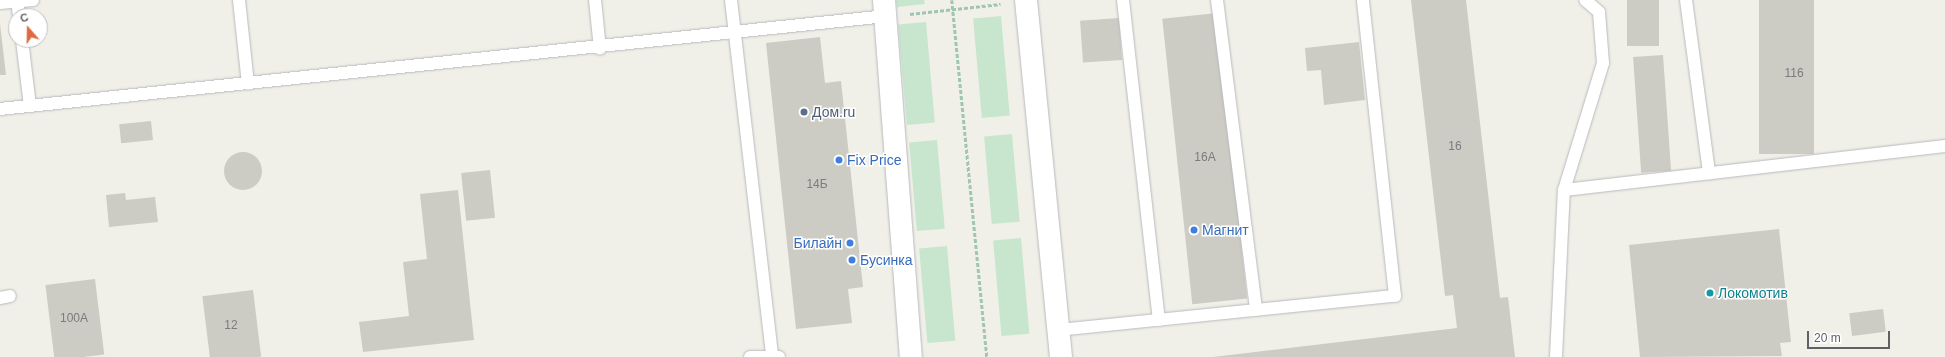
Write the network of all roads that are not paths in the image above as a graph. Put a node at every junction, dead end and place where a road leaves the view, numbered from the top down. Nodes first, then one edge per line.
1 (33, 0) edge
2 (239, 0) edge
3 (595, 0) edge
4 (731, 0) edge
5 (1026, 0) edge
6 (1031, 0) edge
7 (1123, 0) edge
8 (1217, 0) edge
9 (1363, 0) edge
10 (1585, 0) edge
11 (1686, 0) edge
12 (17, 1) edge
13 (0, 3) edge
14 (885, 8) edge
15 (735, 34) junction
16 (23, 48) edge
17 (600, 49) junction
18 (248, 84) junction
19 (30, 106) junction
20 (0, 109) edge
21 (1945, 146) edge
22 (1709, 173) junction
23 (1564, 190) junction
24 (1256, 310) junction
25 (1159, 320) junction
26 (1058, 330) junction
27 (776, 356) edge
28 (750, 357) edge
29 (911, 357) edge
30 (1061, 357) edge
31 (1556, 357) edge

1 - 12 lane
2 - 18 lane
3 - 17 lane
4 - 15 lane
5 - 6 lane
5 - 26 street
7 - 25 lane
8 - 24 lane
9 - 24 lane
10 - 23 lane
11 - 22 lane
12 - 13 lane
14 - 15 lane
14 - 29 street
15 - 17 lane
15 - 27 lane
16 - 19 lane
17 - 18 lane
18 - 19 lane
19 - 20 lane
21 - 22 lane
22 - 23 lane
23 - 31 lane
24 - 25 lane
25 - 26 lane
26 - 30 street
27 - 28 lane

